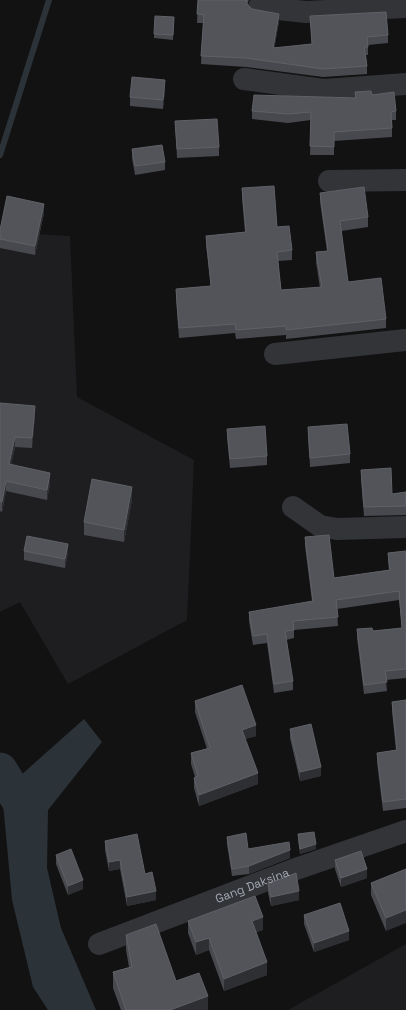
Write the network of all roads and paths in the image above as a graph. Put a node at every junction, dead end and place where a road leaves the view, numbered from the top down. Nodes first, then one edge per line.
1 (259, 7) dead end
2 (406, 7) edge
3 (244, 79) dead end
4 (406, 84) edge
5 (406, 180) edge
6 (328, 181) dead end
7 (406, 340) edge
8 (275, 354) dead end
9 (293, 507) dead end
10 (406, 527) edge
11 (406, 831) edge
12 (99, 944) dead end

1 - 2 street
3 - 4 street
5 - 6 street
7 - 8 street
9 - 10 street
11 - 12 street, Gang Daksina

